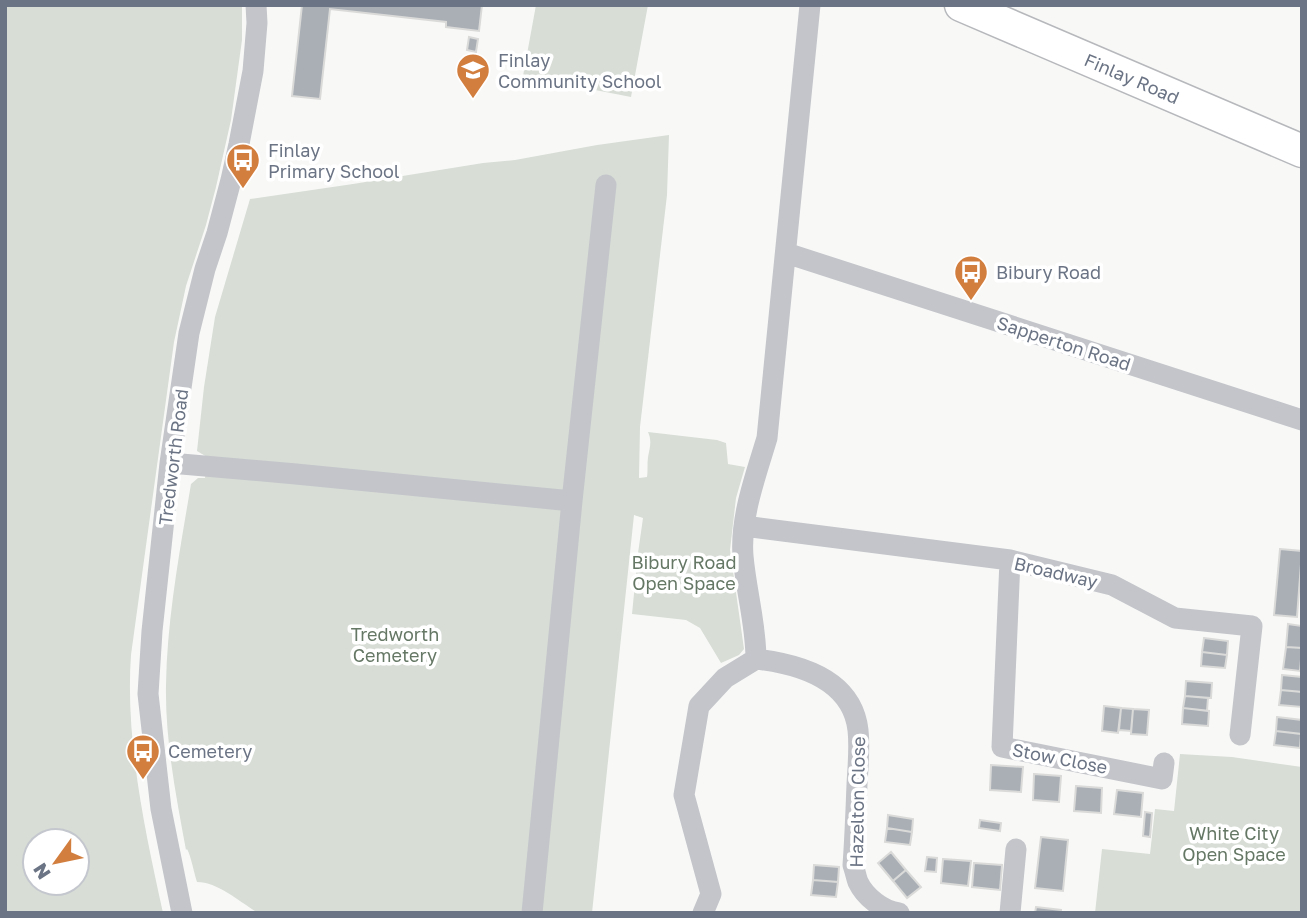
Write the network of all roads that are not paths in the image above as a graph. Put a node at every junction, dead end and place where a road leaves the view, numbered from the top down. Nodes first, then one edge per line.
1 (256, 5) edge
2 (810, 5) edge
3 (961, 5) edge
4 (1302, 151) edge
5 (606, 185) dead end
6 (786, 253) junction
7 (1302, 420) edge
8 (170, 463) junction
9 (572, 501) junction
10 (744, 526) junction
11 (1010, 561) junction
12 (756, 659) junction
13 (1240, 735) dead end
14 (1164, 763) dead end
15 (1016, 849) dead end
16 (182, 913) edge
17 (532, 913) edge
18 (703, 913) edge
19 (898, 913) edge
20 (1010, 913) edge

1 - 8 street, Tredworth Road
2 - 6 street
3 - 4 highway, Finlay Road
5 - 9 street
6 - 7 street, Sapperton Road
6 - 10 street
8 - 9 street
8 - 16 street, Tredworth Road
9 - 17 street
10 - 11 street, Broadway
10 - 12 street
11 - 13 street, Broadway
11 - 14 street, Stow Close
12 - 18 street
12 - 19 street, Hazelton Close
15 - 20 street

